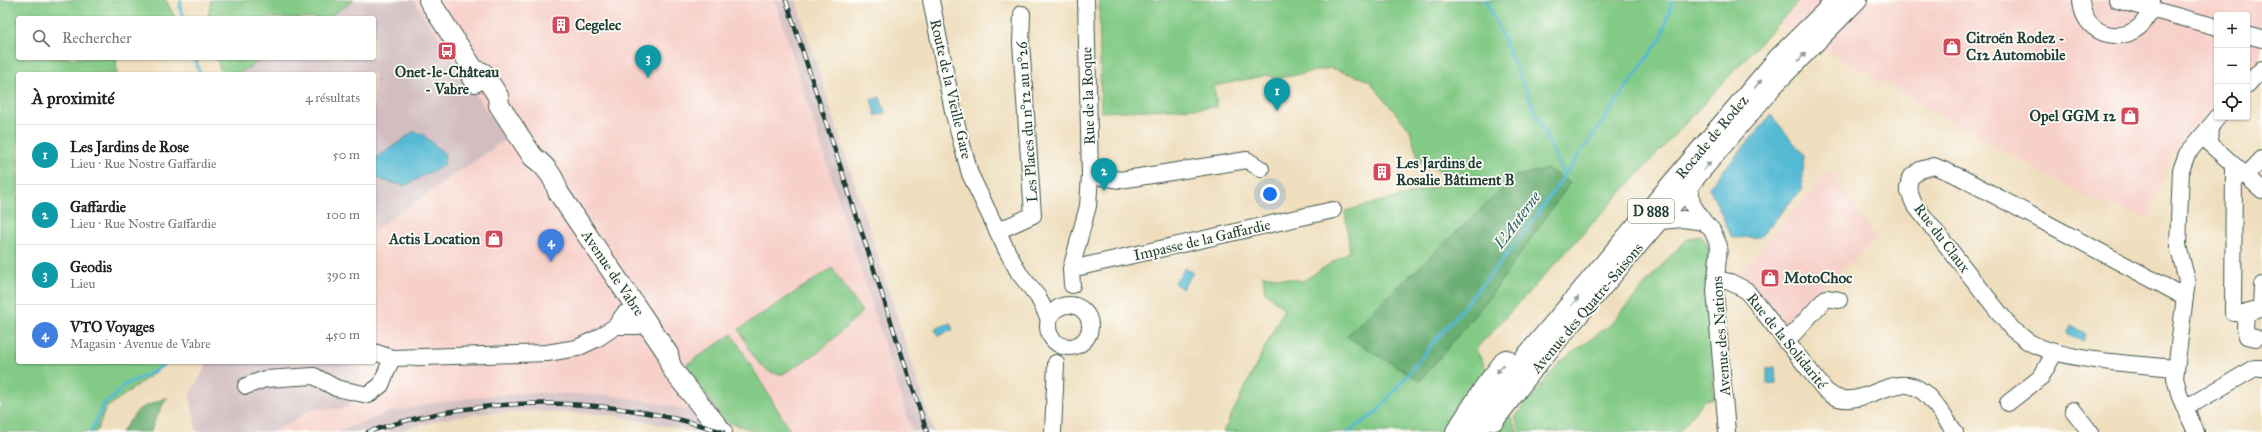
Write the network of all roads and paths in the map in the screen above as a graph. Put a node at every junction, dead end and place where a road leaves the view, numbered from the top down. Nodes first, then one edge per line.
1 (429, 0) edge
2 (931, 0) edge
3 (1086, 0) edge
4 (1817, 0) edge
5 (1839, 0) edge
6 (1859, 0) edge
7 (2081, 0) edge
8 (2117, 0) edge
9 (2152, 4) edge
10 (1022, 14) dead end
11 (2214, 26) edge
12 (2250, 36) edge
13 (2262, 39) edge
14 (2262, 69) edge
15 (2248, 84) edge
16 (2214, 121) edge
17 (2210, 144) junction
18 (2187, 154) junction
19 (2262, 159) edge
20 (1261, 169) dead end
21 (2240, 171) junction
22 (1090, 175) junction
23 (1690, 186) junction
24 (2262, 190) edge
25 (1333, 210) dead end
26 (1661, 221) junction
27 (1704, 222) junction
28 (998, 231) junction
29 (1071, 269) junction
30 (1716, 279) junction
31 (1072, 285) junction
32 (2262, 285) edge
33 (2185, 297) junction
34 (1839, 300) dead end
35 (1081, 308) junction
36 (1057, 311) junction
37 (2246, 313) junction
38 (642, 314) junction
39 (2256, 338) dead end
40 (1054, 340) junction
41 (1786, 342) junction
42 (1072, 347) junction
43 (2055, 352) junction
44 (376, 353) edge
45 (392, 358) junction
46 (1056, 363) junction
47 (2176, 368) junction
48 (2262, 368) edge
49 (246, 386) dead end
50 (2008, 402) dead end
51 (2184, 406) junction
52 (2073, 410) dead end
53 (1492, 427) edge
54 (722, 432) edge
55 (1053, 432) edge
56 (1457, 432) edge
57 (1475, 432) edge
58 (1727, 432) edge
59 (1955, 432) edge
60 (2090, 432) edge
61 (2196, 432) edge

1 - 38 main road, Avenue de Vabre
2 - 28 street, Route de la Vieille Gare
3 - 22 street, Rue de la Roque
4 -> 56 highway, Rocade de Rodez / D 888
57 -> 5 highway, Rocade de Rodez / D 888
23 -> 6 street, Avenue des Quatre-Saisons
7 - 9 street
8 - 9 street
9 - 11 street
10 - 28 street, Les Places du n°12 au n°26
12 - 13 street
14 - 15 street
16 - 17 street
16 - 18 street
17 - 18 street
17 - 21 street
18 - 33 street
19 - 21 street
20 - 22 street
21 - 24 street
21 - 37 street
22 - 29 street, Rue de la Roque
23 - 26 street, Avenue des Quatre-Saisons
23 - 27 street, Avenue des Nations
25 - 29 street, Impasse de la Gaffardie
26 - 27 street
26 - 53 street, Avenue des Quatre-Saisons
27 - 30 street, Avenue des Nations
28 - 36 street, Route de la Vieille Gare
29 - 31 street, Rue de la Roque
30 - 41 street, Rue de la Solidarité
30 - 58 street, Avenue des Nations
31 - 35 street, Rue de la Roque
31 - 36 street, Rue de la Roque
32 - 37 street
33 - 43 street, Rue du Claux
33 - 47 street
34 - 41 street
35 - 36 street
35 - 42 street
36 - 40 street
37 - 39 street
38 - 45 street
38 - 54 main road, Avenue de Vabre
40 - 42 street
40 - 46 street
41 - 59 street, Rue de la Solidarité
42 - 46 street
43 - 47 street, Rue du Claux
43 - 50 street
44 - 45 street
45 - 49 street
46 - 55 street
47 - 51 street
48 - 51 street
51 - 61 street
52 - 60 street

